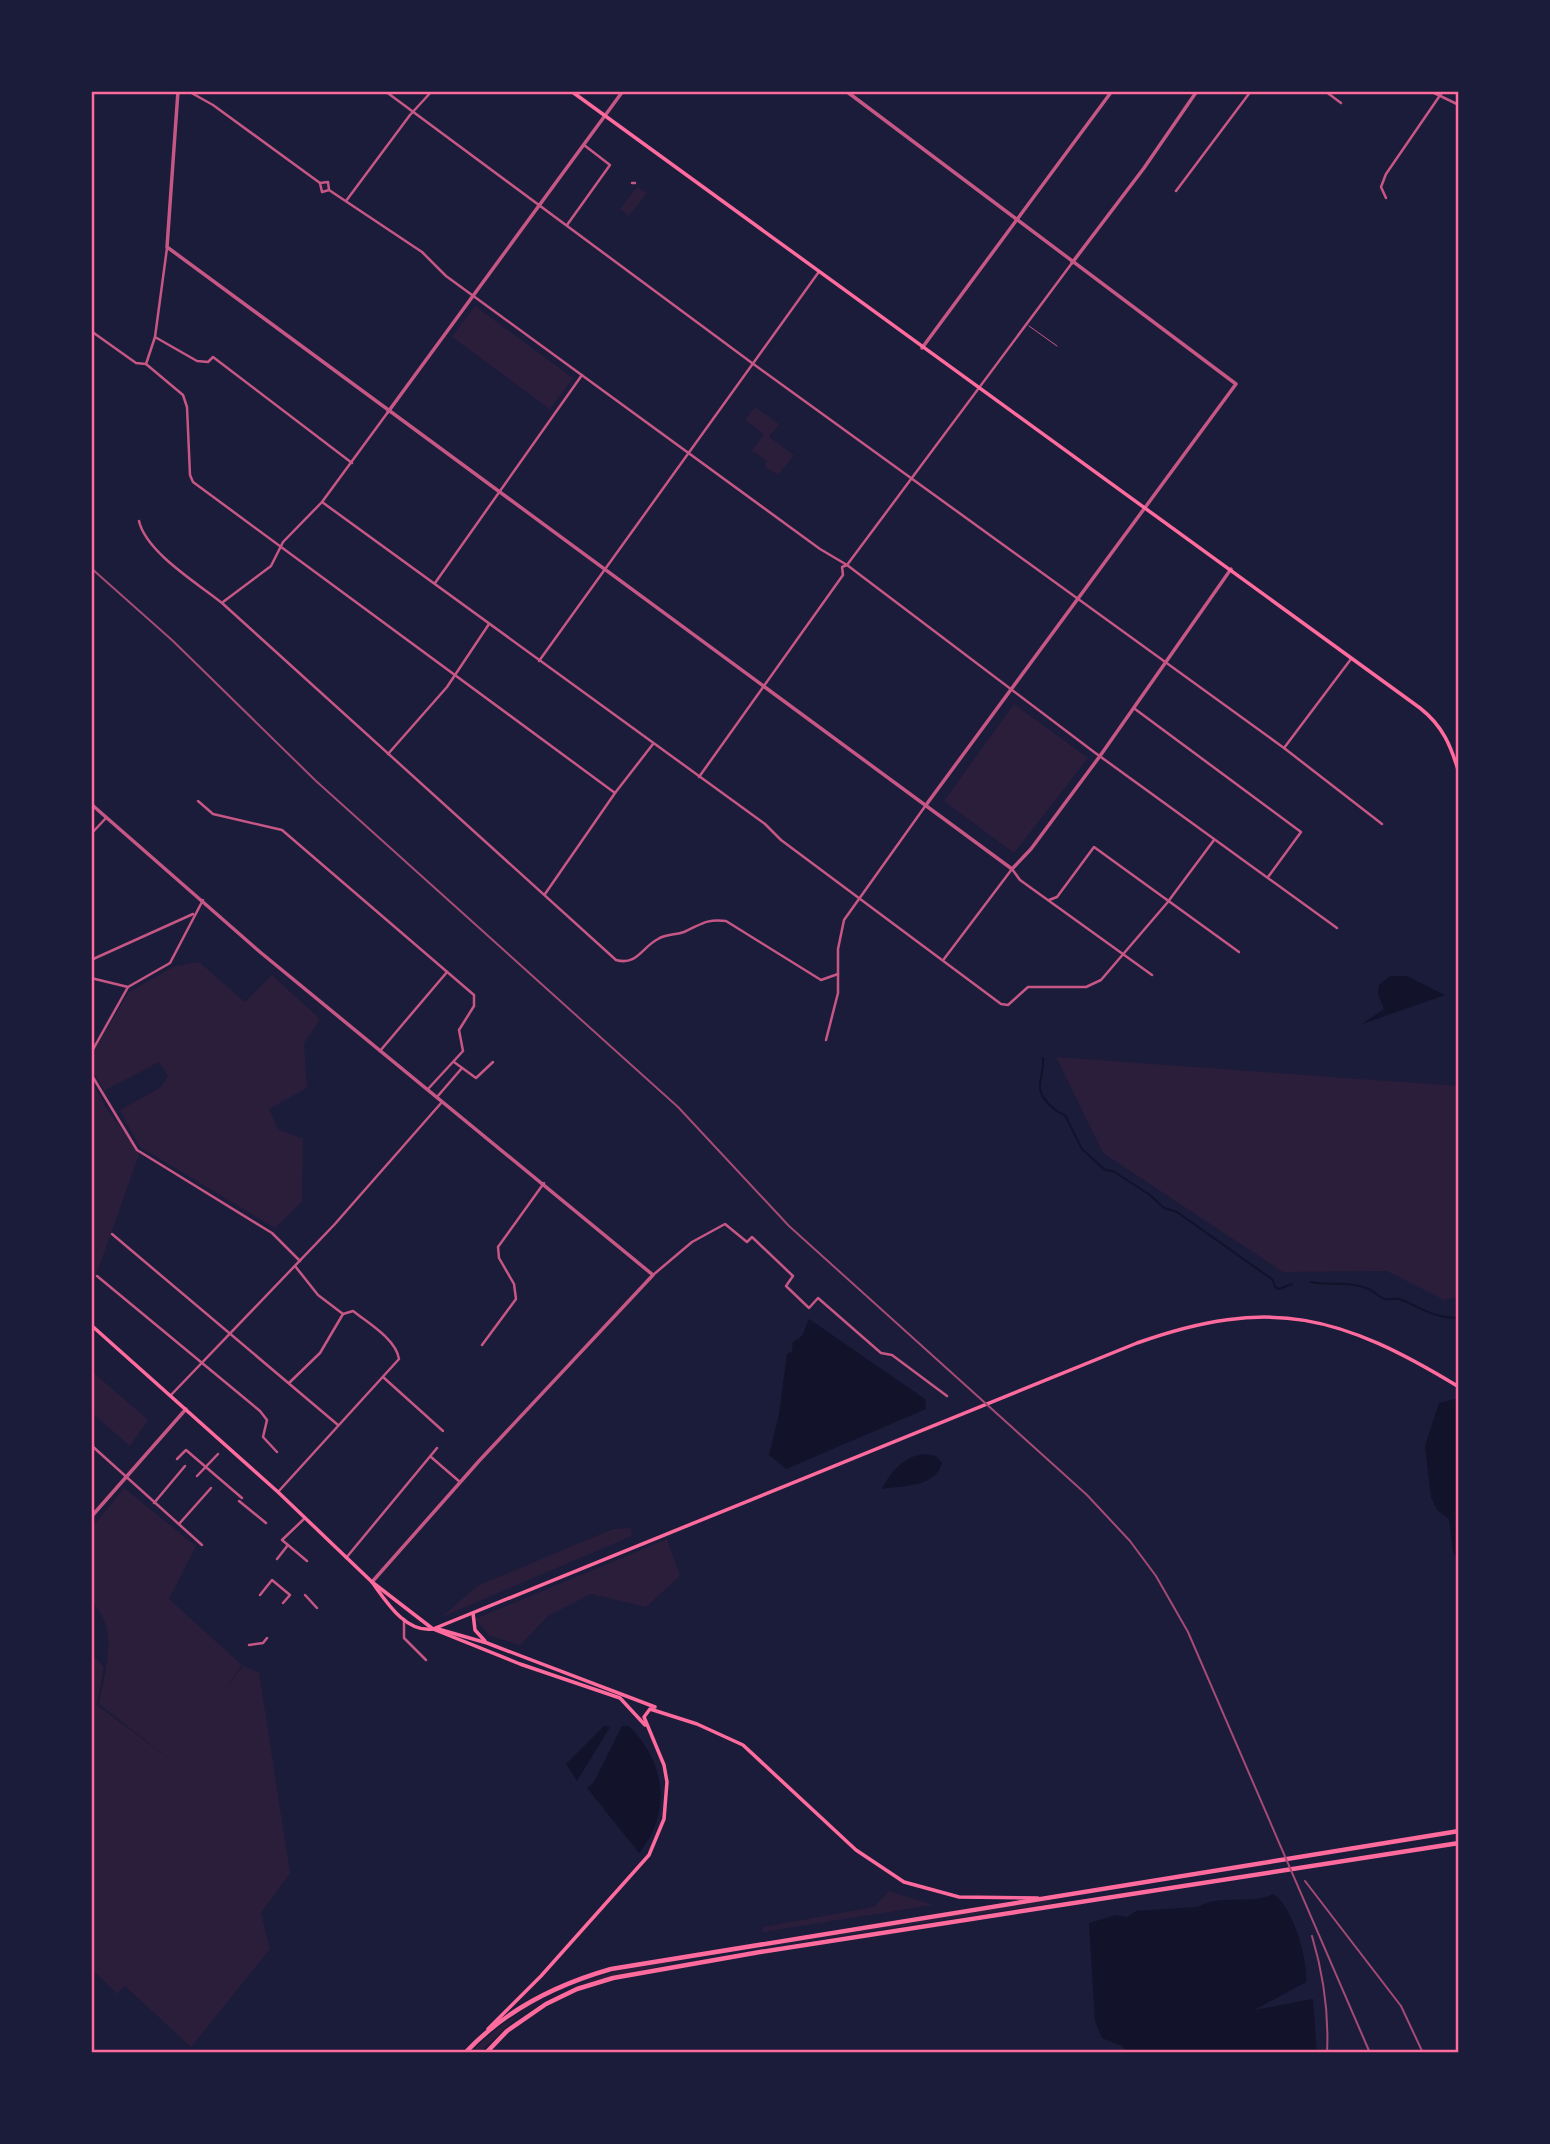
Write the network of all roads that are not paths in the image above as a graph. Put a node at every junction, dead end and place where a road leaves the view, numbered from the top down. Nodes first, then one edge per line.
1 (178, 91) edge
2 (188, 91) edge
3 (385, 91) edge
4 (432, 91) edge
5 (571, 91) edge
6 (623, 91) edge
7 (846, 91) edge
8 (1112, 91) edge
9 (1197, 91) edge
10 (1251, 91) edge
11 (1325, 91) edge
12 (1430, 91) edge
13 (1443, 91) edge
14 (1440, 95) junction
15 (1340, 103) dead end
16 (1459, 106) edge
17 (414, 113) junction
18 (605, 117) junction
19 (584, 145) junction
20 (320, 183) junction
21 (330, 190) junction
22 (1177, 191) dead end
23 (1386, 198) dead end
24 (345, 202) junction
25 (540, 206) junction
26 (1018, 220) junction
27 (567, 225) junction
28 (167, 247) junction
29 (1072, 263) junction
30 (818, 273) junction
31 (474, 296) junction
32 (1027, 325) junction
33 (91, 331) edge
34 (155, 337) junction
35 (1057, 346) dead end
36 (922, 348) junction
37 (146, 364) junction
38 (753, 365) junction
39 (582, 375) junction
40 (980, 390) junction
41 (388, 412) junction
42 (689, 453) junction
43 (352, 463) junction
44 (910, 479) junction
45 (498, 494) junction
46 (322, 502) junction
47 (1144, 509) junction
48 (139, 522) dead end
49 (281, 547) junction
50 (847, 565) junction
51 (1231, 569) junction
52 (603, 570) junction
53 (854, 571) junction
54 (843, 575) junction
55 (435, 583) junction
56 (1079, 598) junction
57 (222, 603) junction
58 (489, 624) junction
59 (1352, 657) junction
60 (539, 661) junction
61 (1167, 664) junction
62 (454, 674) junction
63 (763, 686) junction
64 (1012, 689) junction
65 (1135, 709) junction
66 (654, 743) junction
67 (1284, 748) junction
68 (388, 754) junction
69 (1100, 756) junction
70 (1459, 774) edge
71 (699, 778) junction
72 (615, 793) junction
73 (198, 801) dead end
74 (91, 804) edge
75 (926, 805) junction
76 (106, 818) junction
77 (1382, 824) dead end
78 (91, 834) edge
79 (1215, 839) junction
80 (1012, 869) junction
81 (1268, 877) junction
82 (545, 894) junction
83 (859, 896) junction
84 (203, 900) junction
85 (1049, 900) junction
86 (1167, 903) junction
87 (194, 913) junction
88 (1337, 928) dead end
89 (1239, 952) dead end
90 (1124, 954) junction
91 (93, 958) edge
92 (944, 959) junction
93 (447, 972) junction
94 (838, 974) junction
95 (1152, 975) dead end
96 (91, 978) edge
97 (128, 987) junction
98 (826, 1040) dead end
99 (380, 1051) junction
100 (91, 1053) edge
101 (454, 1062) junction
102 (493, 1062) dead end
103 (462, 1068) junction
104 (91, 1074) edge
105 (427, 1090) junction
106 (436, 1098) junction
107 (442, 1102) junction
108 (544, 1183) junction
109 (112, 1234) dead end
110 (300, 1261) junction
111 (295, 1266) junction
112 (653, 1275) junction
113 (97, 1276) dead end
114 (344, 1314) junction
115 (91, 1325) edge
116 (230, 1332) junction
117 (482, 1345) dead end
118 (201, 1362) junction
119 (383, 1377) junction
120 (289, 1383) junction
121 (1459, 1386) edge
122 (170, 1396) junction
123 (947, 1396) dead end
124 (186, 1409) junction
125 (338, 1425) junction
126 (443, 1431) dead end
127 (91, 1445) edge
128 (437, 1448) dead end
129 (277, 1452) dead end
130 (218, 1454) dead end
131 (431, 1457) junction
132 (177, 1460) dead end
133 (185, 1466) dead end
134 (206, 1466) junction
135 (124, 1476) junction
136 (197, 1476) dead end
137 (460, 1482) junction
138 (211, 1488) dead end
139 (278, 1492) junction
140 (154, 1503) junction
141 (91, 1517) edge
142 (305, 1518) junction
143 (266, 1523) dead end
144 (179, 1524) junction
145 (202, 1545) dead end
146 (288, 1545) junction
147 (346, 1558) junction
148 (276, 1559) dead end
149 (307, 1561) dead end
150 (372, 1582) junction
151 (261, 1595) dead end
152 (304, 1595) dead end
153 (283, 1603) dead end
154 (317, 1608) dead end
155 (473, 1613) junction
156 (404, 1619) junction
157 (433, 1629) junction
158 (267, 1638) dead end
159 (487, 1643) junction
160 (249, 1645) dead end
161 (523, 1657) junction
162 (426, 1660) dead end
163 (520, 1664) junction
164 (599, 1687) junction
165 (663, 1711) junction
166 (649, 1731) junction
167 (1459, 1831) edge
168 (1459, 1843) edge
169 (1053, 1897) junction
170 (484, 2032) junction
171 (465, 2053) edge
172 (486, 2053) edge

1 - 28 street
2 - 20 street
3 - 17 street
4 - 17 street
5 - 18 main road
6 - 18 street
7 - 26 street
8 - 26 street
9 - 29 street
10 - 22 street
11 - 15 street
12 - 14 street
13 - 14 street
14 - 16 street
14 - 23 street
17 - 24 street
17 - 25 street
18 - 19 street
18 - 30 main road
19 - 25 street
19 - 27 street
20 - 21 street
20 - 21 street
21 - 24 street
24 - 31 street
25 - 27 street
25 - 31 street
26 - 29 street
26 - 36 street
27 - 38 street
28 - 34 street
28 - 41 street
29 - 32 street
29 - 47 street
30 - 36 main road
30 - 38 street
31 - 39 street
31 - 41 street
32 - 35 lane
32 - 40 street
33 - 37 street
34 - 37 street
34 - 43 street
36 - 40 main road
37 - 49 street
38 - 42 street
38 - 44 street
39 - 42 street
39 - 45 street
40 - 44 street
40 - 47 main road
41 - 43 street
41 - 45 street
42 - 50 street
42 - 52 street
43 - 46 street
44 - 50 street
44 - 56 street
45 - 52 street
45 - 55 street
46 - 49 street
46 - 55 street
47 - 51 main road
47 - 56 street
48 - 57 street
49 - 57 street
49 - 62 street
50 - 53 street
50 - 54 street
51 - 59 main road
51 - 61 street
52 - 60 street
52 - 63 street
53 - 54 street
53 - 64 street
54 - 63 street
55 - 58 street
56 - 61 street
56 - 64 street
57 - 68 street
58 - 60 street
58 - 62 street
59 - 67 street
59 - 70 main road
60 - 66 street
61 - 65 street
61 - 67 street
62 - 68 street
62 - 72 street
63 - 71 street
63 - 75 street
64 - 69 street
64 - 75 street
65 - 69 street
65 - 81 street
66 - 71 street
66 - 72 street
67 - 77 street
68 - 82 street
69 - 79 street
69 - 80 street
71 - 83 street
72 - 82 street
73 - 93 street
74 - 76 street
75 - 80 street
75 - 83 street
76 - 78 street
76 - 84 street
79 - 81 street
79 - 86 street
80 - 85 street
80 - 92 street
81 - 88 street
82 - 94 street
83 - 92 street
83 - 94 street
84 - 87 street
84 - 99 street
85 - 86 street
85 - 90 street
86 - 89 street
86 - 90 street
87 - 91 street
87 - 97 street
90 - 92 street
90 - 95 street
93 - 99 street
93 - 101 street
94 - 98 street
96 - 97 street
97 - 100 street
99 - 105 street
101 - 103 street
101 - 105 street
102 - 103 street
103 - 106 street
104 - 110 street
105 - 106 street
106 - 107 street
107 - 108 street
107 - 110 street
108 - 112 street
108 - 117 street
109 - 116 street
110 - 111 street
111 - 114 street
111 - 116 street
112 - 123 street
112 - 137 street
113 - 118 street
114 - 119 street
114 - 120 street
115 - 122 main road
116 - 118 street
116 - 120 street
118 - 122 street
118 - 129 street
119 - 125 street
119 - 126 street
120 - 125 street
121 - 155 main road
122 - 124 main road
124 - 135 street
124 - 139 main road
125 - 139 street
127 - 135 street
128 - 131 street
130 - 134 street
131 - 137 street
131 - 147 street
132 - 134 street
133 - 140 street
134 - 136 street
134 - 143 street
135 - 140 street
135 - 141 street
137 - 150 street
138 - 144 street
139 - 142 main road
140 - 144 street
142 - 146 street
142 - 147 main road
144 - 145 street
146 - 148 street
146 - 149 street
147 - 150 main road
150 - 156 main road
150 - 157 main road
151 - 153 street
152 - 154 street
155 - 157 main road
155 - 159 main road
156 - 157 main road
156 - 162 street
157 - 159 main road
157 - 163 main road
158 - 160 street
159 - 161 main road
161 - 163 main road
161 - 164 main road
163 - 164 main road
164 - 165 main road
164 - 166 main road
165 - 166 main road
165 - 169 main road
166 - 170 main road
167 - 169 main road
168 - 172 main road
169 - 170 main road
170 - 171 main road

